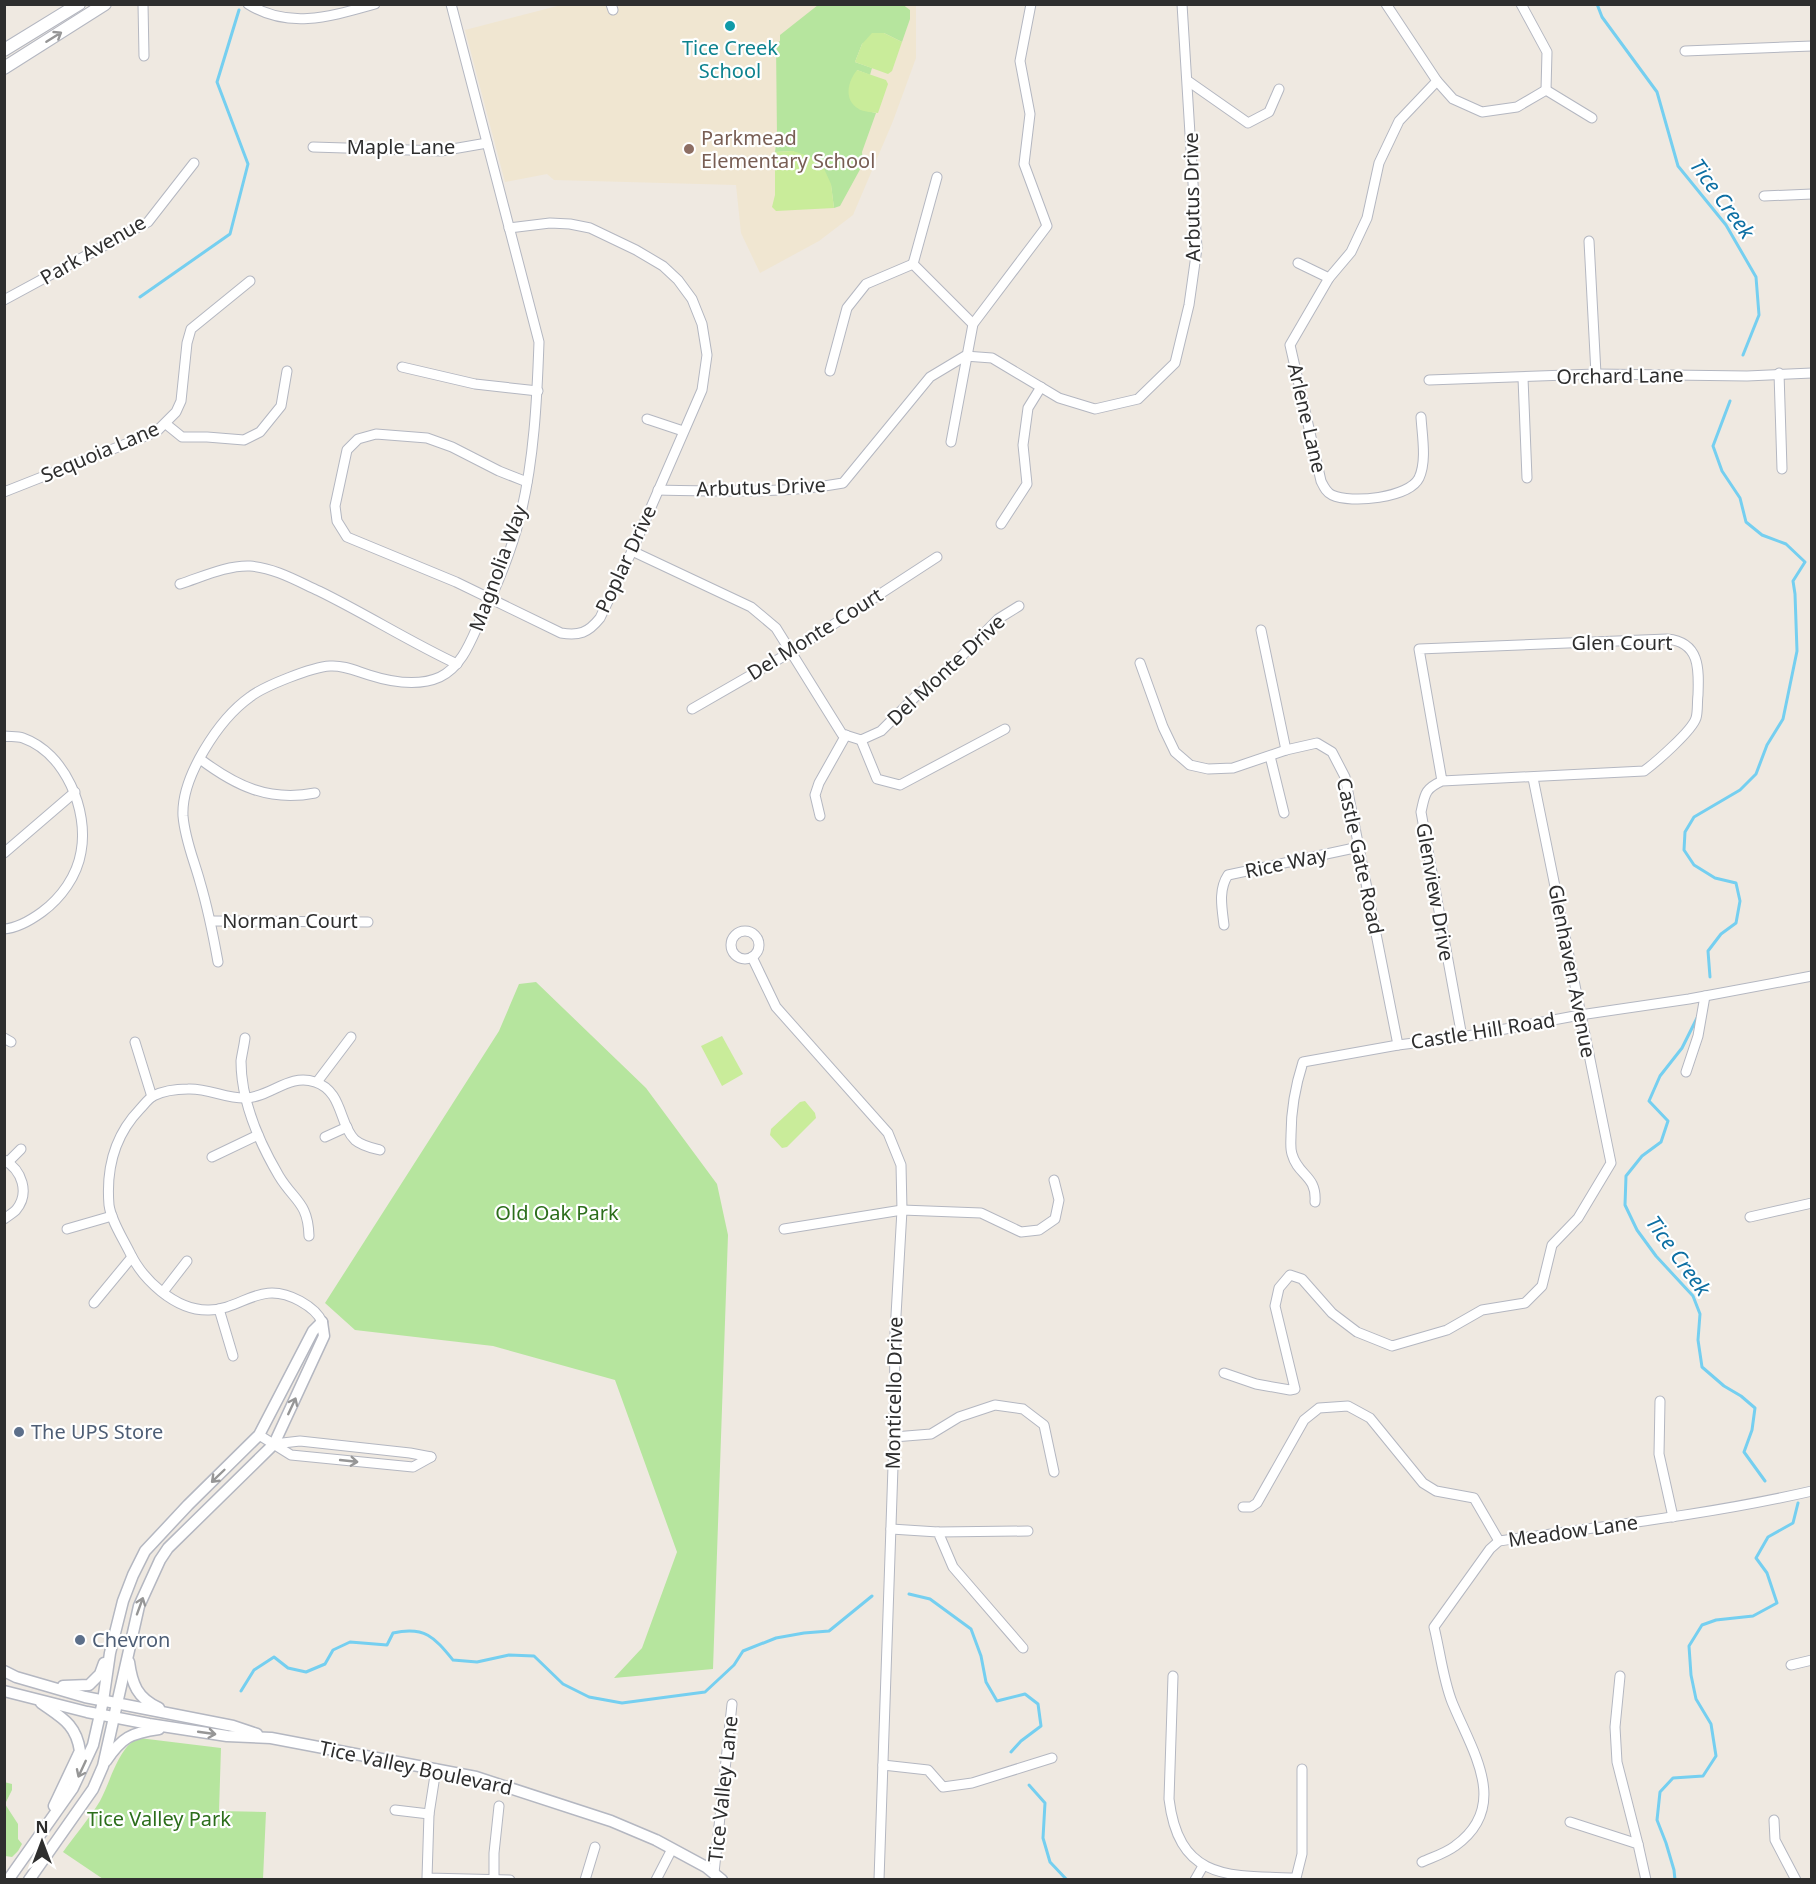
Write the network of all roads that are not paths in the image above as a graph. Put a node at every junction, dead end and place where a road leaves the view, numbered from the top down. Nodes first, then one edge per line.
1 (78, 4) edge
2 (105, 4) edge
3 (143, 4) edge
4 (248, 4) edge
5 (375, 4) edge
6 (451, 4) edge
7 (1031, 4) edge
8 (1182, 4) edge
9 (1386, 4) edge
10 (1521, 4) edge
11 (1812, 46) edge
12 (4, 50) edge
13 (1685, 51) dead end
14 (144, 56) dead end
15 (4, 68) edge
16 (1188, 81) junction
17 (1437, 81) junction
18 (1280, 89) dead end
19 (1546, 90) junction
20 (1592, 118) dead end
21 (488, 143) junction
22 (313, 147) dead end
23 (194, 163) dead end
24 (937, 177) dead end
25 (1812, 194) edge
26 (1764, 196) dead end
27 (509, 228) junction
28 (1589, 241) dead end
29 (1298, 262) dead end
30 (913, 264) junction
31 (1329, 278) junction
32 (250, 281) dead end
33 (4, 300) edge
34 (973, 324) junction
35 (965, 356) junction
36 (402, 367) dead end
37 (287, 371) dead end
38 (830, 371) dead end
39 (1779, 373) junction
40 (1812, 373) edge
41 (1596, 374) junction
42 (1523, 378) junction
43 (1429, 380) dead end
44 (1041, 387) junction
45 (538, 391) junction
46 (1421, 417) dead end
47 (647, 419) dead end
48 (166, 424) junction
49 (683, 431) junction
50 (951, 442) dead end
51 (1782, 469) dead end
52 (1527, 478) dead end
53 (527, 482) junction
54 (658, 490) junction
55 (4, 492) edge
56 (1001, 524) dead end
57 (632, 551) junction
58 (937, 557) dead end
59 (180, 584) dead end
60 (490, 600) junction
61 (1019, 606) dead end
62 (1261, 630) dead end
63 (791, 652) junction
64 (1140, 663) dead end
65 (457, 664) junction
66 (692, 709) dead end
67 (1005, 729) dead end
68 (846, 735) junction
69 (4, 736) edge
70 (861, 740) junction
71 (1286, 750) junction
72 (1270, 756) junction
73 (200, 759) junction
74 (1533, 778) junction
75 (1442, 781) junction
76 (75, 792) junction
77 (315, 792) dead end
78 (1284, 813) dead end
79 (820, 816) dead end
80 (1359, 847) junction
81 (4, 853) edge
82 (212, 921) junction
83 (368, 922) dead end
84 (1224, 925) dead end
85 (4, 929) edge
86 (752, 957) dead end
87 (218, 962) dead end
88 (1812, 976) edge
89 (1705, 996) junction
90 (1580, 1015) junction
91 (351, 1036) dead end
92 (1462, 1037) junction
93 (245, 1038) dead end
94 (135, 1042) dead end
95 (1398, 1045) junction
96 (1686, 1072) dead end
97 (318, 1082) junction
98 (152, 1097) junction
99 (246, 1098) junction
100 (347, 1127) junction
101 (258, 1135) junction
102 (325, 1137) dead end
103 (21, 1149) dead end
104 (380, 1150) dead end
105 (212, 1158) dead end
106 (6, 1161) edge
107 (1054, 1180) dead end
108 (1315, 1202) dead end
109 (1812, 1203) edge
110 (902, 1210) junction
111 (112, 1216) junction
112 (1750, 1216) dead end
113 (4, 1219) edge
114 (784, 1228) dead end
115 (67, 1229) dead end
116 (309, 1236) dead end
117 (132, 1257) junction
118 (187, 1261) dead end
119 (162, 1292) junction
120 (94, 1303) dead end
121 (219, 1309) junction
122 (322, 1322) junction
123 (233, 1356) dead end
124 (1224, 1373) dead end
125 (1660, 1401) dead end
126 (259, 1435) junction
127 (894, 1437) junction
128 (274, 1444) junction
129 (1054, 1472) dead end
130 (1812, 1491) edge
131 (1243, 1507) dead end
132 (1673, 1517) junction
133 (891, 1529) junction
134 (1028, 1531) dead end
135 (938, 1532) junction
136 (1499, 1541) junction
137 (1023, 1648) dead end
138 (110, 1653) junction
139 (128, 1653) junction
140 (1812, 1660) edge
141 (1791, 1665) dead end
142 (4, 1671) edge
143 (1173, 1676) dead end
144 (1620, 1676) dead end
145 (41, 1684) junction
146 (4, 1691) edge
147 (36, 1699) junction
148 (103, 1701) junction
149 (116, 1703) junction
150 (732, 1704) dead end
151 (100, 1714) junction
152 (176, 1715) junction
153 (113, 1717) junction
154 (171, 1727) junction
155 (271, 1738) junction
156 (1052, 1758) dead end
157 (883, 1765) junction
158 (103, 1766) junction
159 (436, 1769) junction
160 (1302, 1769) dead end
161 (499, 1806) dead end
162 (395, 1810) dead end
163 (429, 1814) junction
164 (1774, 1820) dead end
165 (1570, 1822) dead end
166 (39, 1836) junction
167 (1638, 1844) junction
168 (595, 1847) dead end
169 (672, 1849) junction
170 (1422, 1862) dead end
171 (1203, 1866) junction
172 (718, 1876) edge
173 (426, 1879) edge
174 (494, 1879) edge
175 (8, 1880) edge
176 (29, 1880) edge
177 (510, 1880) edge
178 (585, 1880) edge
179 (656, 1880) edge
180 (879, 1880) edge
181 (1195, 1880) edge
182 (1646, 1880) edge
183 (1796, 1880) edge

1 - 12 main road
15 -> 2 main road
3 - 14 street
4 - 5 street
6 - 21 street, Magnolia Way
7 - 34 street
8 - 16 street, Arbutus Drive
9 - 17 street
10 - 19 street
11 - 13 street
16 - 18 street
16 - 44 street, Arbutus Drive
17 - 19 street
17 - 31 street, Arlene Lane
19 - 20 street
21 - 22 street, Maple Lane
21 - 27 street, Magnolia Way
23 - 33 street, Park Avenue
24 - 30 street
25 - 26 street
27 - 45 street, Magnolia Way
27 - 49 street, Poplar Drive
28 - 41 street
29 - 31 street
30 - 34 street
30 - 38 street
31 - 46 street, Arlene Lane
32 - 48 street, Sequoia Lane
34 - 35 street
35 - 44 street, Arbutus Drive
35 - 50 street
35 - 54 street, Arbutus Drive
36 - 45 street
37 - 48 street
39 - 40 street, Orchard Lane
39 - 41 street, Orchard Lane
39 - 51 street
41 - 42 street, Orchard Lane
42 - 43 street, Orchard Lane
42 - 52 street
44 - 56 street
45 - 53 street, Magnolia Way
47 - 49 street
48 - 55 street, Sequoia Lane
49 - 54 street, Poplar Drive
53 - 60 street, Magnolia Way
53 - 60 street, Poplar Drive
54 - 57 street, Poplar Drive
57 - 60 street, Poplar Drive
57 - 63 street
58 - 63 street, Del Monte Court
59 - 65 street
60 - 65 street, Magnolia Way
61 - 70 street, Del Monte Drive
62 - 71 street
63 - 66 street, Del Monte Court
63 - 68 street
64 - 72 street, Castle Gate Road
65 - 73 street, Magnolia Way
67 - 70 street
68 - 70 street
68 - 79 street
69 - 76 street
71 - 72 street, Castle Gate Road
71 - 80 street, Castle Gate Road
72 - 78 street
73 - 77 street
73 - 82 street, Magnolia Way
74 - 75 street, Glen Court
74 - 75 street, Glen Court
74 - 90 street, Glenhaven Avenue
75 - 92 street, Glenview Drive
76 - 81 street
76 - 85 street
80 - 84 street, Rice Way
80 - 95 street, Castle Gate Road
82 - 83 street, Norman Court
82 - 87 street, Magnolia Way
86 - 110 street, Monticello Drive
88 - 89 street, Castle Hill Road
89 - 90 street, Castle Hill Road
89 - 96 street
90 - 92 street, Castle Hill Road
90 - 124 street, Glenhaven Avenue
91 - 97 street
92 - 95 street, Castle Hill Road
93 - 99 street
94 - 98 street
95 - 108 street, Castle Hill Road
97 - 99 street
97 - 100 street
98 - 99 street
98 - 111 street
99 - 101 street
100 - 102 street
100 - 104 street
101 - 105 street
101 - 116 street
103 - 106 street
106 - 113 street
107 - 110 street
109 - 112 street
110 - 114 street
110 - 127 street, Monticello Drive
111 - 115 street
111 - 117 street
117 - 119 street
117 - 120 street
118 - 119 street
119 - 121 street
121 - 122 street
121 - 123 street
122 - 126 street
128 -> 122 street
125 - 132 street
126 - 128 street
126 -> 138 street
127 - 129 street
127 - 133 street, Monticello Drive
128 -> 128 street
139 -> 128 street
130 - 132 street, Meadow Lane
131 - 136 street
132 - 136 street, Meadow Lane
133 - 135 street
133 - 157 street, Monticello Drive
134 - 135 street
135 - 137 street
136 - 170 street, Meadow Lane
138 - 145 street
138 - 148 street
139 - 149 street
139 - 152 street
140 - 141 street
142 - 145 street, Tice Valley Boulevard
143 - 171 street
144 - 167 street
145 - 148 street, Tice Valley Boulevard
146 - 147 street, Tice Valley Boulevard
147 - 151 street, Tice Valley Boulevard
147 - 166 street
148 - 149 street, Tice Valley Boulevard
148 - 151 street
149 - 152 street, Tice Valley Boulevard
149 - 153 street
150 - 172 street, Tice Valley Lane
151 - 153 street, Tice Valley Boulevard
151 -> 166 street
152 - 155 street, Tice Valley Boulevard
153 - 154 street, Tice Valley Boulevard
153 - 158 street
154 -> 155 street, Tice Valley Boulevard
154 - 158 street
155 - 159 street, Tice Valley Boulevard
156 - 157 street
157 - 180 street, Monticello Drive
158 - 176 street
159 - 163 street
159 - 169 street, Tice Valley Boulevard
160 - 171 street
161 - 174 street
162 - 163 street
163 - 173 street
164 - 183 street
165 - 167 street
166 - 175 street
167 - 182 street
168 - 178 street
169 - 172 street, Tice Valley Boulevard
169 - 179 street
171 - 181 street
173 - 174 street
174 - 177 street

